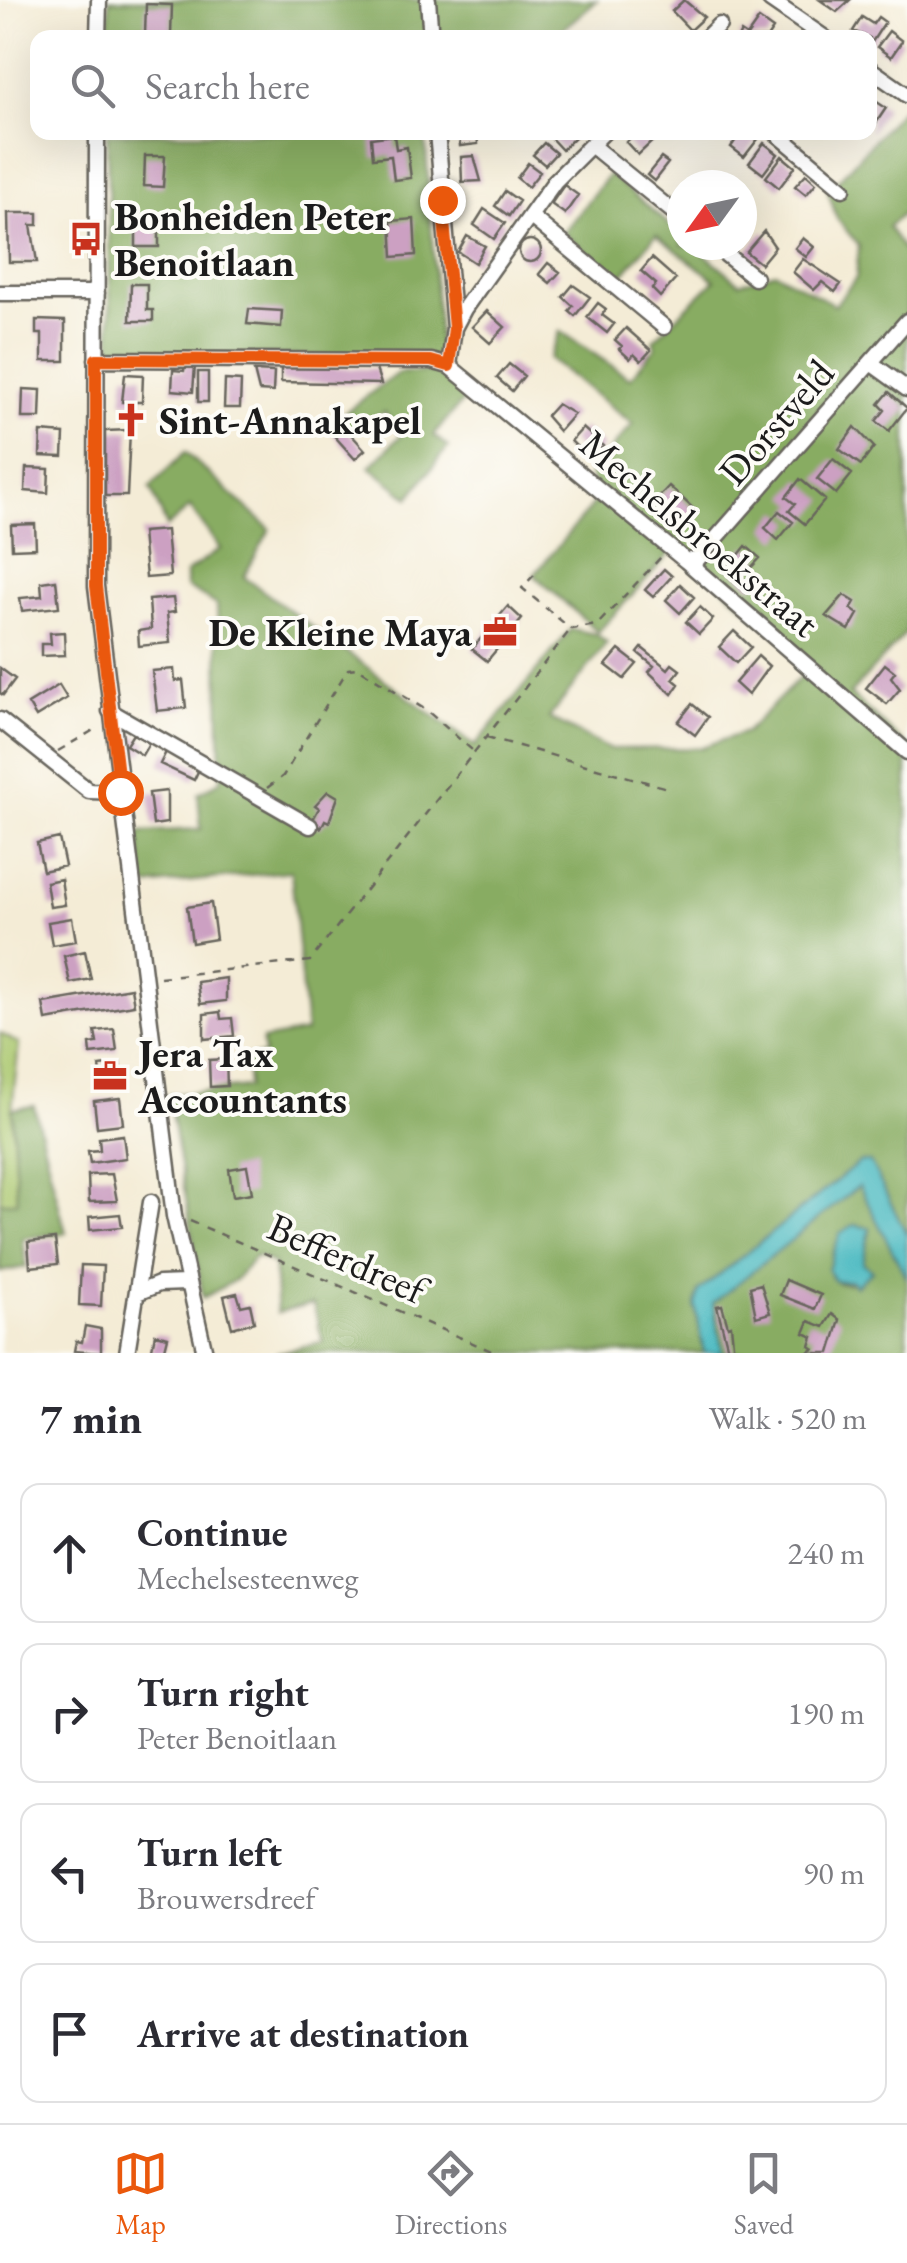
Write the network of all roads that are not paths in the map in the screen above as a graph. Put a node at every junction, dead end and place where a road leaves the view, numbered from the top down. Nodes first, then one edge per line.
1 (98, 0) edge
2 (428, 0) edge
3 (770, 0) edge
4 (719, 25) dead end
5 (98, 30) edge
6 (430, 30) edge
7 (714, 30) edge
8 (813, 30) edge
9 (877, 74) edge
10 (907, 95) edge
11 (97, 140) edge
12 (438, 140) edge
13 (595, 140) edge
14 (785, 140) edge
15 (590, 144) junction
16 (843, 189) dead end
17 (667, 207) edge
18 (530, 216) junction
19 (733, 260) edge
20 (755, 278) dead end
21 (97, 293) junction
22 (0, 294) edge
23 (907, 321) edge
24 (664, 326) dead end
25 (454, 328) junction
26 (96, 359) junction
27 (871, 363) junction
28 (449, 366) junction
29 (907, 389) edge
30 (686, 561) junction
31 (110, 715) junction
32 (0, 720) edge
33 (907, 752) edge
34 (120, 792) junction
35 (310, 826) dead end
36 (150, 1202) dead end
37 (186, 1283) junction
38 (137, 1293) junction
39 (127, 1353) edge
40 (204, 1353) edge

1 - 5 street
2 - 6 street
3 - 8 street
4 - 7 street
9 - 10 street
11 - 21 street
12 - 25 street
13 - 15 street
14 - 16 street
15 - 17 street
15 - 18 street
18 - 24 street
18 - 25 street
19 - 20 street
21 - 22 street
21 - 26 street
23 - 27 street, Dorstveld
25 - 28 street
26 - 28 street
26 - 31 street
27 - 29 street, Dorstveld
27 - 30 street, Dorstveld
28 - 30 street, Mechelsbroekstraat
30 - 33 street, Mechelsbroekstraat
31 - 34 street
31 - 35 street
32 - 34 street
34 - 37 street
36 - 38 street
37 - 38 street
37 - 40 street
38 - 39 street

